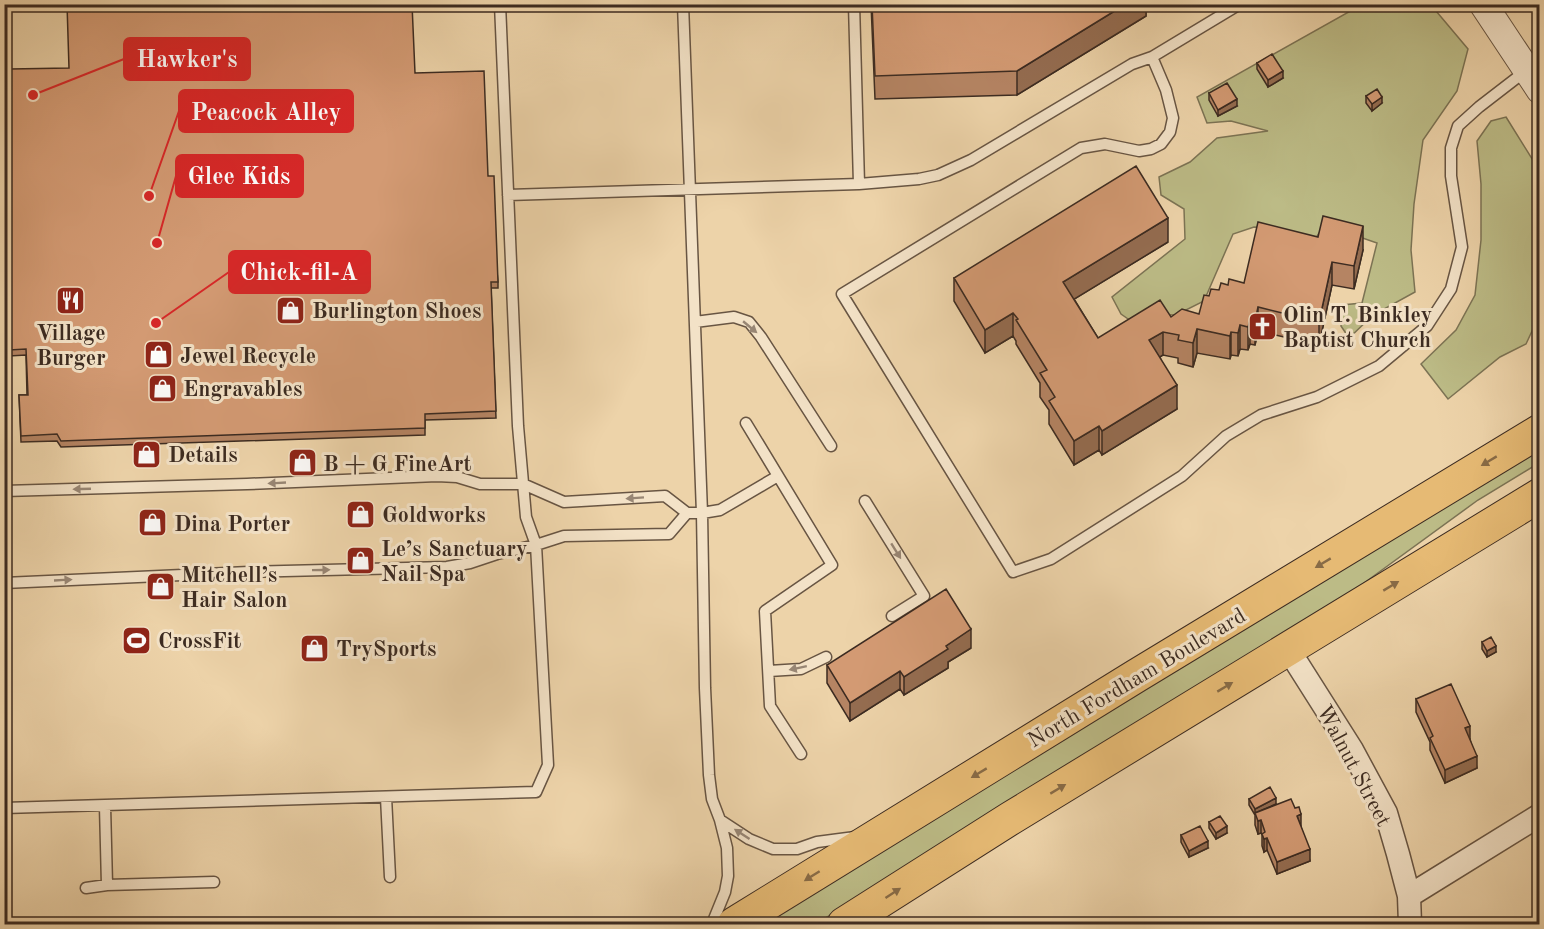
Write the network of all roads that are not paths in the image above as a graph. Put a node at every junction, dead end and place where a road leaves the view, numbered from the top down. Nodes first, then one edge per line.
1 (500, 4) edge
2 (683, 4) edge
3 (854, 4) edge
4 (1240, 4) edge
5 (1483, 4) edge
6 (1152, 57) junction
7 (1533, 80) edge
8 (859, 184) junction
9 (690, 189) junction
10 (508, 195) junction
11 (695, 322) junction
12 (746, 423) dead end
13 (1539, 431) edge
14 (831, 446) dead end
15 (778, 476) junction
16 (524, 484) junction
17 (4, 491) edge
18 (1539, 495) edge
19 (865, 501) dead end
20 (687, 513) junction
21 (702, 513) junction
22 (536, 546) junction
23 (4, 583) edge
24 (892, 616) dead end
25 (1288, 648) junction
26 (826, 657) dead end
27 (769, 671) junction
28 (801, 754) dead end
29 (386, 797) junction
30 (105, 806) junction
31 (4, 808) edge
32 (1539, 816) edge
33 (720, 820) junction
34 (879, 834) junction
35 (390, 877) dead end
36 (214, 882) dead end
37 (107, 885) junction
38 (86, 888) dead end
39 (1409, 896) junction
40 (712, 924) edge
41 (734, 924) edge
42 (844, 924) edge
43 (1410, 924) edge

1 - 10 lane
2 - 9 lane
3 - 8 lane
4 - 6 lane
5 - 7 street
6 - 7 lane
6 - 8 lane
8 - 9 lane
9 - 10 lane
9 - 11 lane
10 - 16 lane
11 -> 14 lane
11 - 21 lane
12 - 15 lane
13 -> 34 highway, North Fordham Boulevard
15 - 21 lane
15 - 27 lane
16 -> 17 lane
20 -> 16 lane
16 - 22 lane
25 -> 18 highway
19 -> 24 lane
20 - 21 lane
20 - 22 lane
21 - 33 lane
23 -> 22 lane
22 - 29 lane
25 - 39 street, Walnut Street
42 -> 25 highway
26 -> 27 lane
27 - 28 lane
29 - 30 lane
29 - 35 lane
30 - 31 lane
30 - 37 lane
32 - 39 street
34 -> 33 lane
33 - 40 lane
34 -> 41 highway, North Fordham Boulevard
36 - 37 lane
37 - 38 lane
39 - 43 street, Walnut Street

